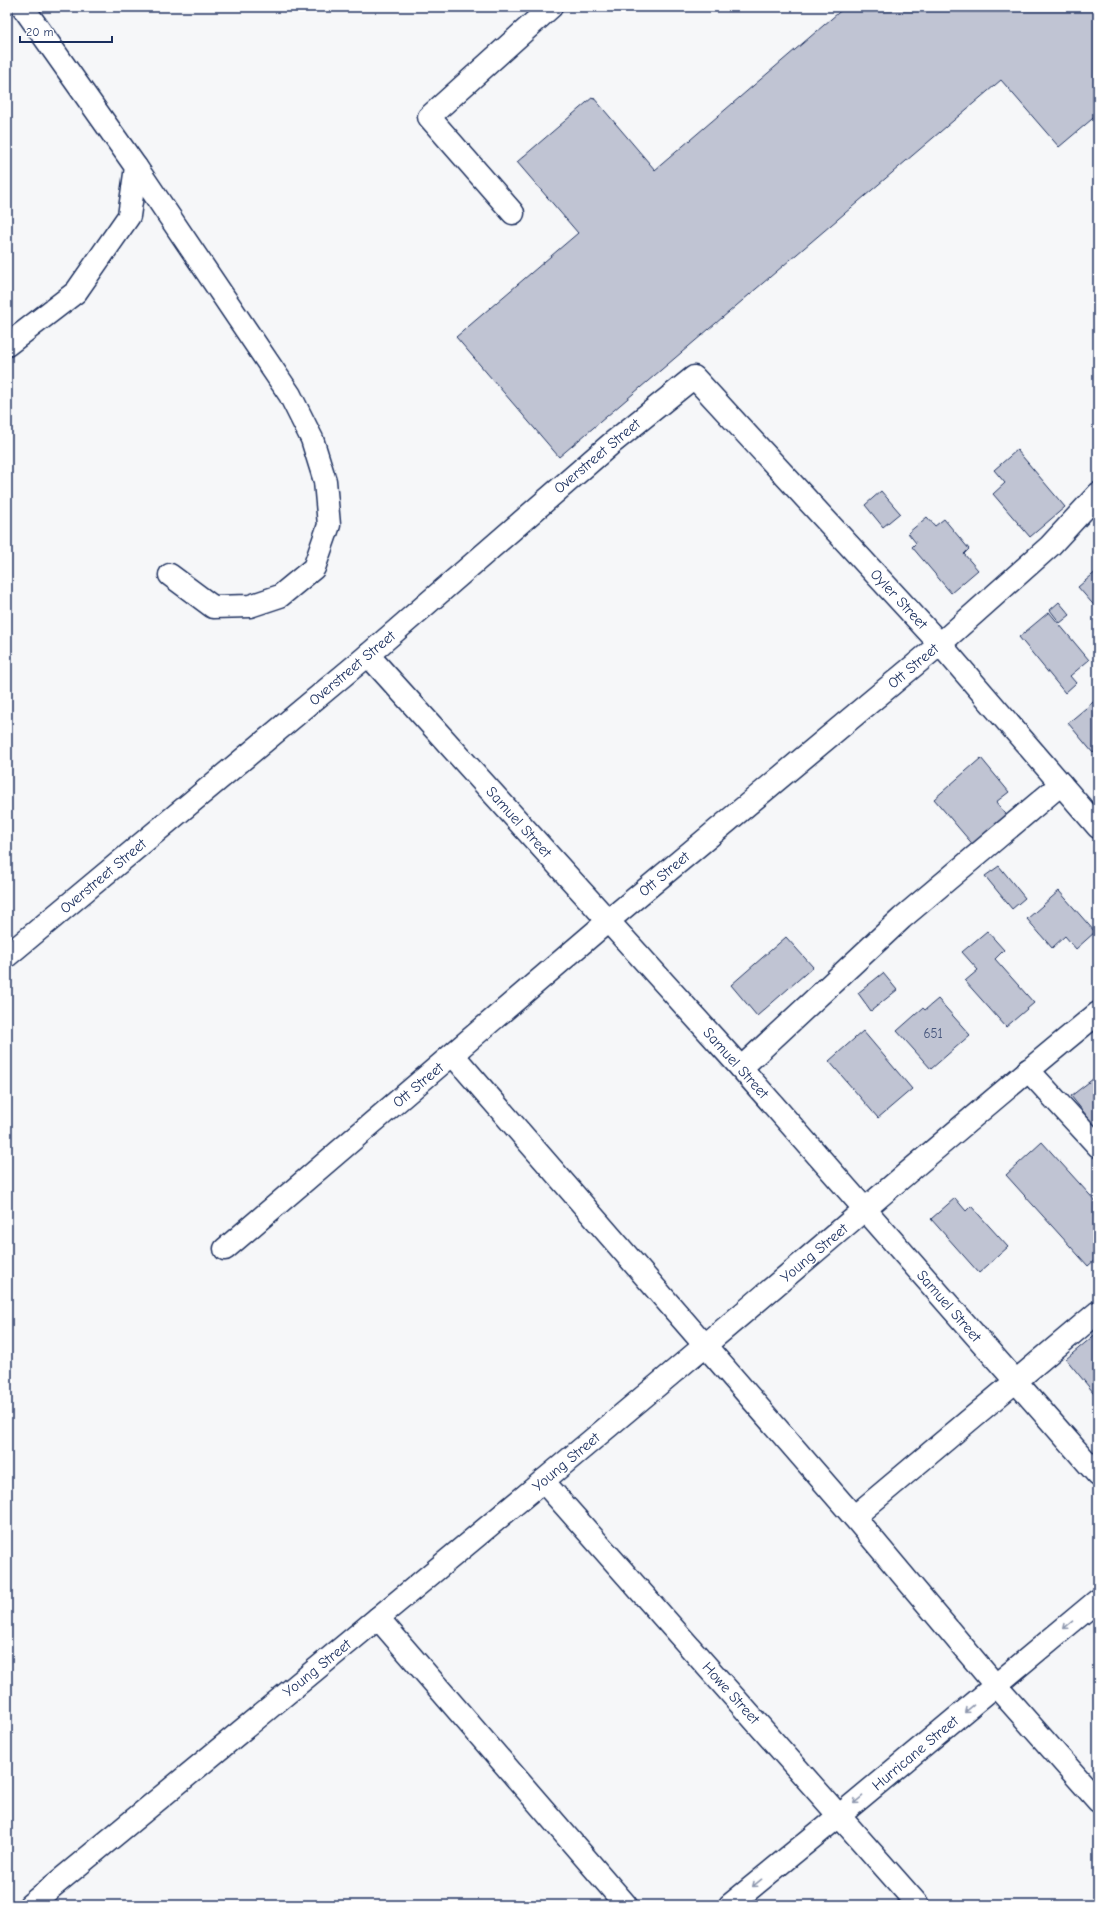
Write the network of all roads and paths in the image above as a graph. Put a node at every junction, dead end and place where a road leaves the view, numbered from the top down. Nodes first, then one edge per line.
1 (23, 7) edge
2 (552, 7) edge
3 (136, 167) junction
4 (513, 212) dead end
5 (7, 345) edge
6 (694, 377) joint
7 (1098, 494) edge
8 (170, 575) dead end
9 (940, 644) junction
10 (368, 655) junction
11 (1061, 784) junction
12 (1098, 827) edge
13 (608, 921) junction
14 (7, 956) edge
15 (1098, 1013) edge
16 (453, 1055) junction
17 (741, 1068) junction
18 (1028, 1070) junction
19 (1098, 1146) edge
20 (866, 1210) junction
21 (225, 1249) dead end
22 (1098, 1312) edge
23 (706, 1345) junction
24 (1014, 1382) junction
25 (1098, 1475) edge
26 (543, 1481) junction
27 (854, 1517) junction
28 (1098, 1600) edge
29 (378, 1618) junction
30 (996, 1686) junction
31 (1098, 1801) edge
32 (840, 1816) junction
33 (30, 1905) edge
34 (626, 1905) edge
35 (730, 1905) edge
36 (918, 1905) edge

1 - 3 street
2 - 4 street
3 - 5 street
3 - 8 street
6 - 9 street, Oyler Street
6 - 10 street, Overstreet Street
7 - 9 street, Ott Street
9 - 11 street, Oyler Street
9 - 13 street, Ott Street
10 - 13 street, Samuel Street
10 - 14 street, Overstreet Street
11 - 12 street, Oyler Street
11 - 17 street
13 - 16 street, Ott Street
13 - 17 street, Samuel Street
15 - 18 street, Young Street
16 - 21 street, Ott Street
16 - 23 street
17 - 20 street, Samuel Street
18 - 19 street
18 - 20 street, Young Street
20 - 23 street, Young Street
20 - 24 street, Samuel Street
22 - 24 street
23 - 26 street, Young Street
23 - 27 street
24 - 25 street, Samuel Street
24 - 27 street
26 - 29 street, Young Street
26 - 32 street, Howe Street
27 - 30 street
28 -> 30 street, Hurricane Street
29 - 33 street, Young Street
29 - 34 street
30 - 31 street
30 -> 32 street, Hurricane Street
32 -> 35 street, Hurricane Street
32 - 36 street, Howe Street

